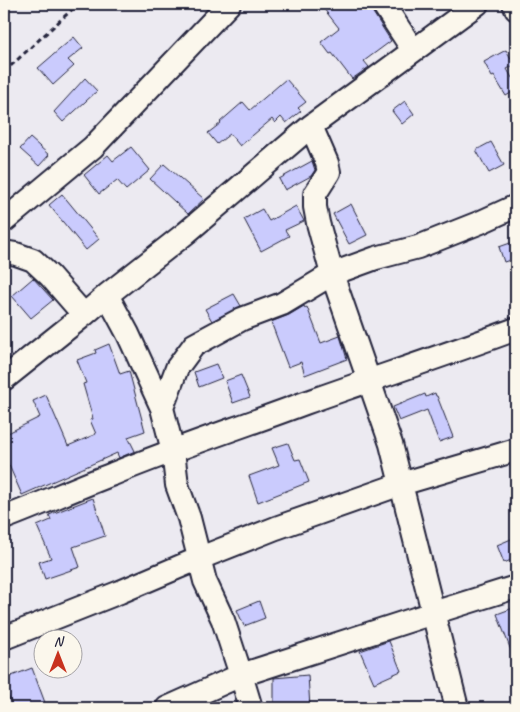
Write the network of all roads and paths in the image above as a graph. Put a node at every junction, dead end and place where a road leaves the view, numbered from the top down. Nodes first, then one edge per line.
1 (78, 4) edge
2 (229, 4) edge
3 (383, 4) edge
4 (477, 4) edge
5 (514, 4) edge
6 (516, 9) edge
7 (413, 50) junction
8 (4, 72) edge
9 (311, 126) junction
10 (516, 206) edge
11 (7, 212) edge
12 (4, 252) edge
13 (332, 274) junction
14 (106, 294) junction
15 (84, 315) junction
16 (516, 329) edge
17 (4, 379) edge
18 (369, 380) junction
19 (162, 408) junction
20 (516, 450) edge
21 (173, 451) junction
22 (401, 484) junction
23 (4, 518) edge
24 (200, 558) junction
25 (516, 587) edge
26 (432, 613) junction
27 (4, 638) edge
28 (241, 675) junction
29 (167, 708) edge
30 (251, 708) edge
31 (457, 708) edge

1 - 8 path
2 - 11 street
3 - 7 street
4 - 7 street
5 - 6 street
7 - 9 street
9 - 13 street
9 - 14 street
10 - 13 street
12 - 15 street
13 - 18 street
13 - 19 street
14 - 15 street
14 - 19 street
15 - 17 street
16 - 18 street
18 - 21 street
18 - 22 street
19 - 21 street
20 - 22 street
21 - 23 street
21 - 24 street
22 - 24 street
22 - 26 street
24 - 27 street
24 - 28 street
25 - 26 street
26 - 28 street
26 - 31 street
28 - 29 street
28 - 30 street

